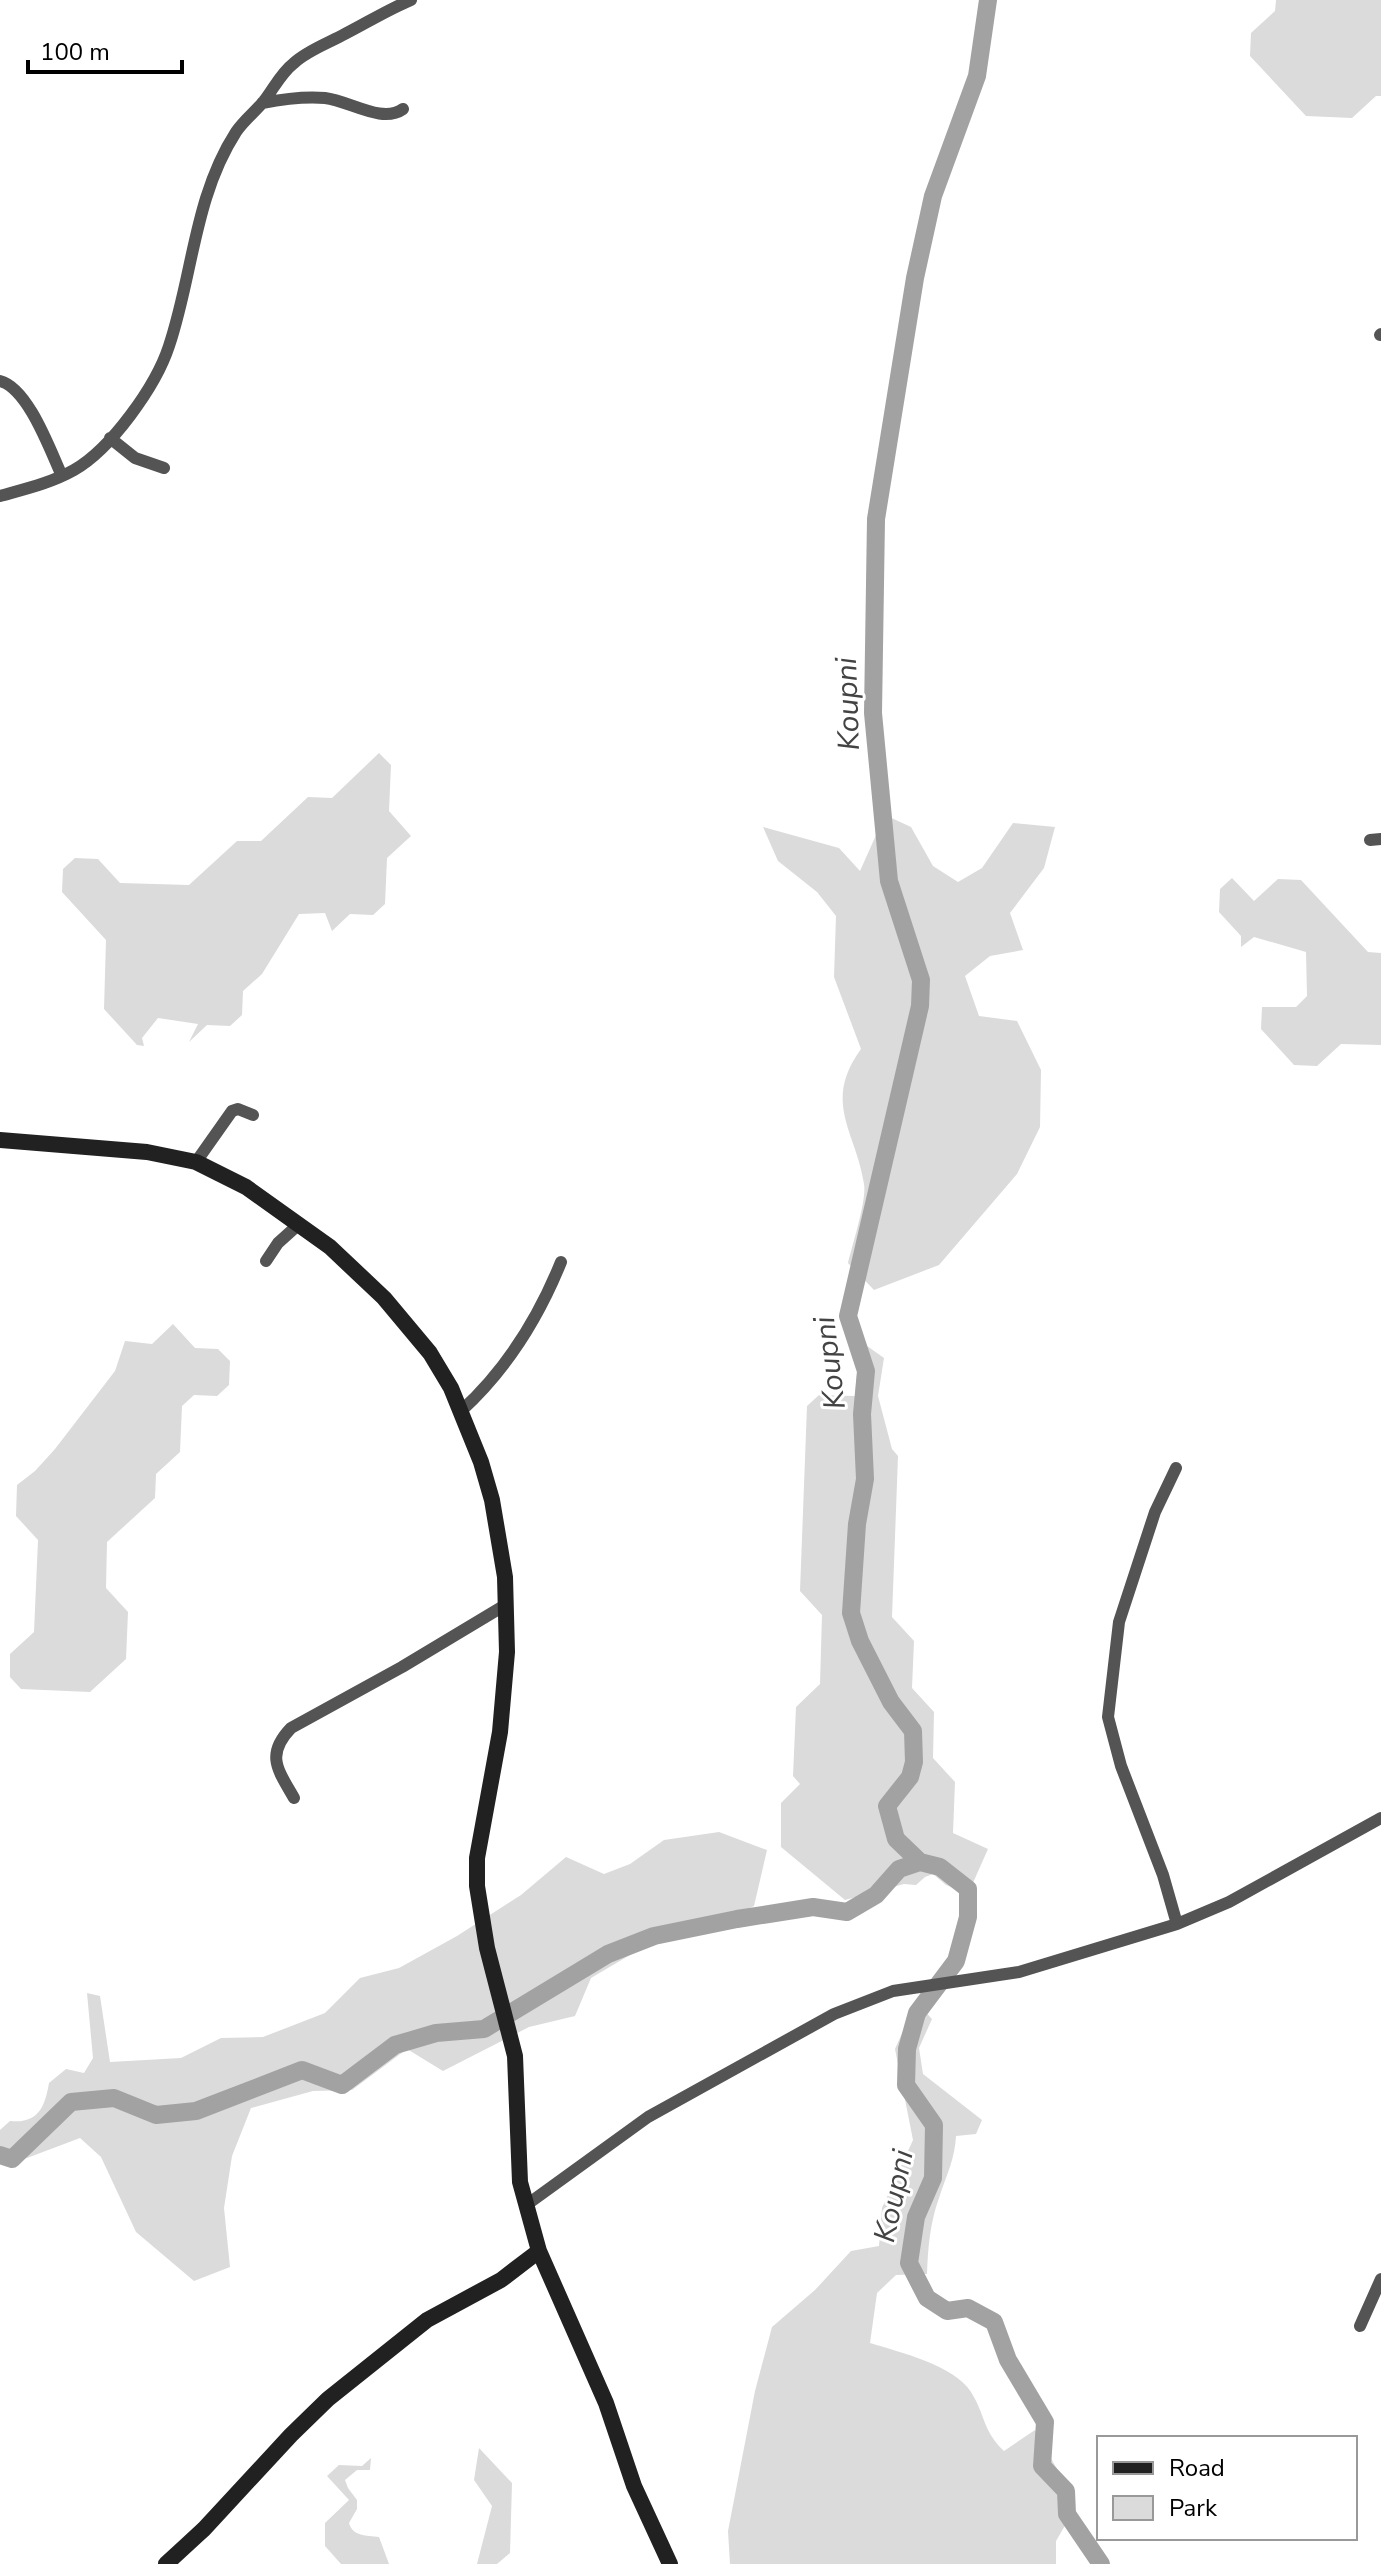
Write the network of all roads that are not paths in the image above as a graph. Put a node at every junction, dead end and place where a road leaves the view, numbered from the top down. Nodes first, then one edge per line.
1 (411, 0) edge
2 (262, 103) junction
3 (403, 109) dead end
4 (0, 381) edge
5 (110, 438) junction
6 (164, 468) dead end
7 (62, 476) junction
8 (0, 496) edge
9 (253, 1115) dead end
10 (0, 1140) edge
11 (196, 1162) junction
12 (298, 1225) junction
13 (266, 1261) dead end
14 (561, 1262) dead end
15 (461, 1411) junction
16 (1176, 1468) dead end
17 (507, 1604) junction
18 (294, 1798) dead end
19 (1381, 1818) edge
20 (1177, 1924) junction
21 (525, 2206) junction
22 (539, 2251) junction
23 (1381, 2279) edge
24 (1360, 2326) dead end
25 (166, 2564) edge
26 (670, 2564) edge

1 - 2 street
2 - 3 street
2 - 5 street
4 - 7 street
5 - 6 street
5 - 7 street
7 - 8 street
9 - 11 street
10 - 11 main road
11 - 12 main road
12 - 13 street
12 - 15 main road
14 - 15 street
15 - 17 main road
16 - 20 street
17 - 18 street
17 - 21 main road
19 - 20 street
20 - 21 street
21 - 22 main road
22 - 25 main road
22 - 26 main road
23 - 24 street

